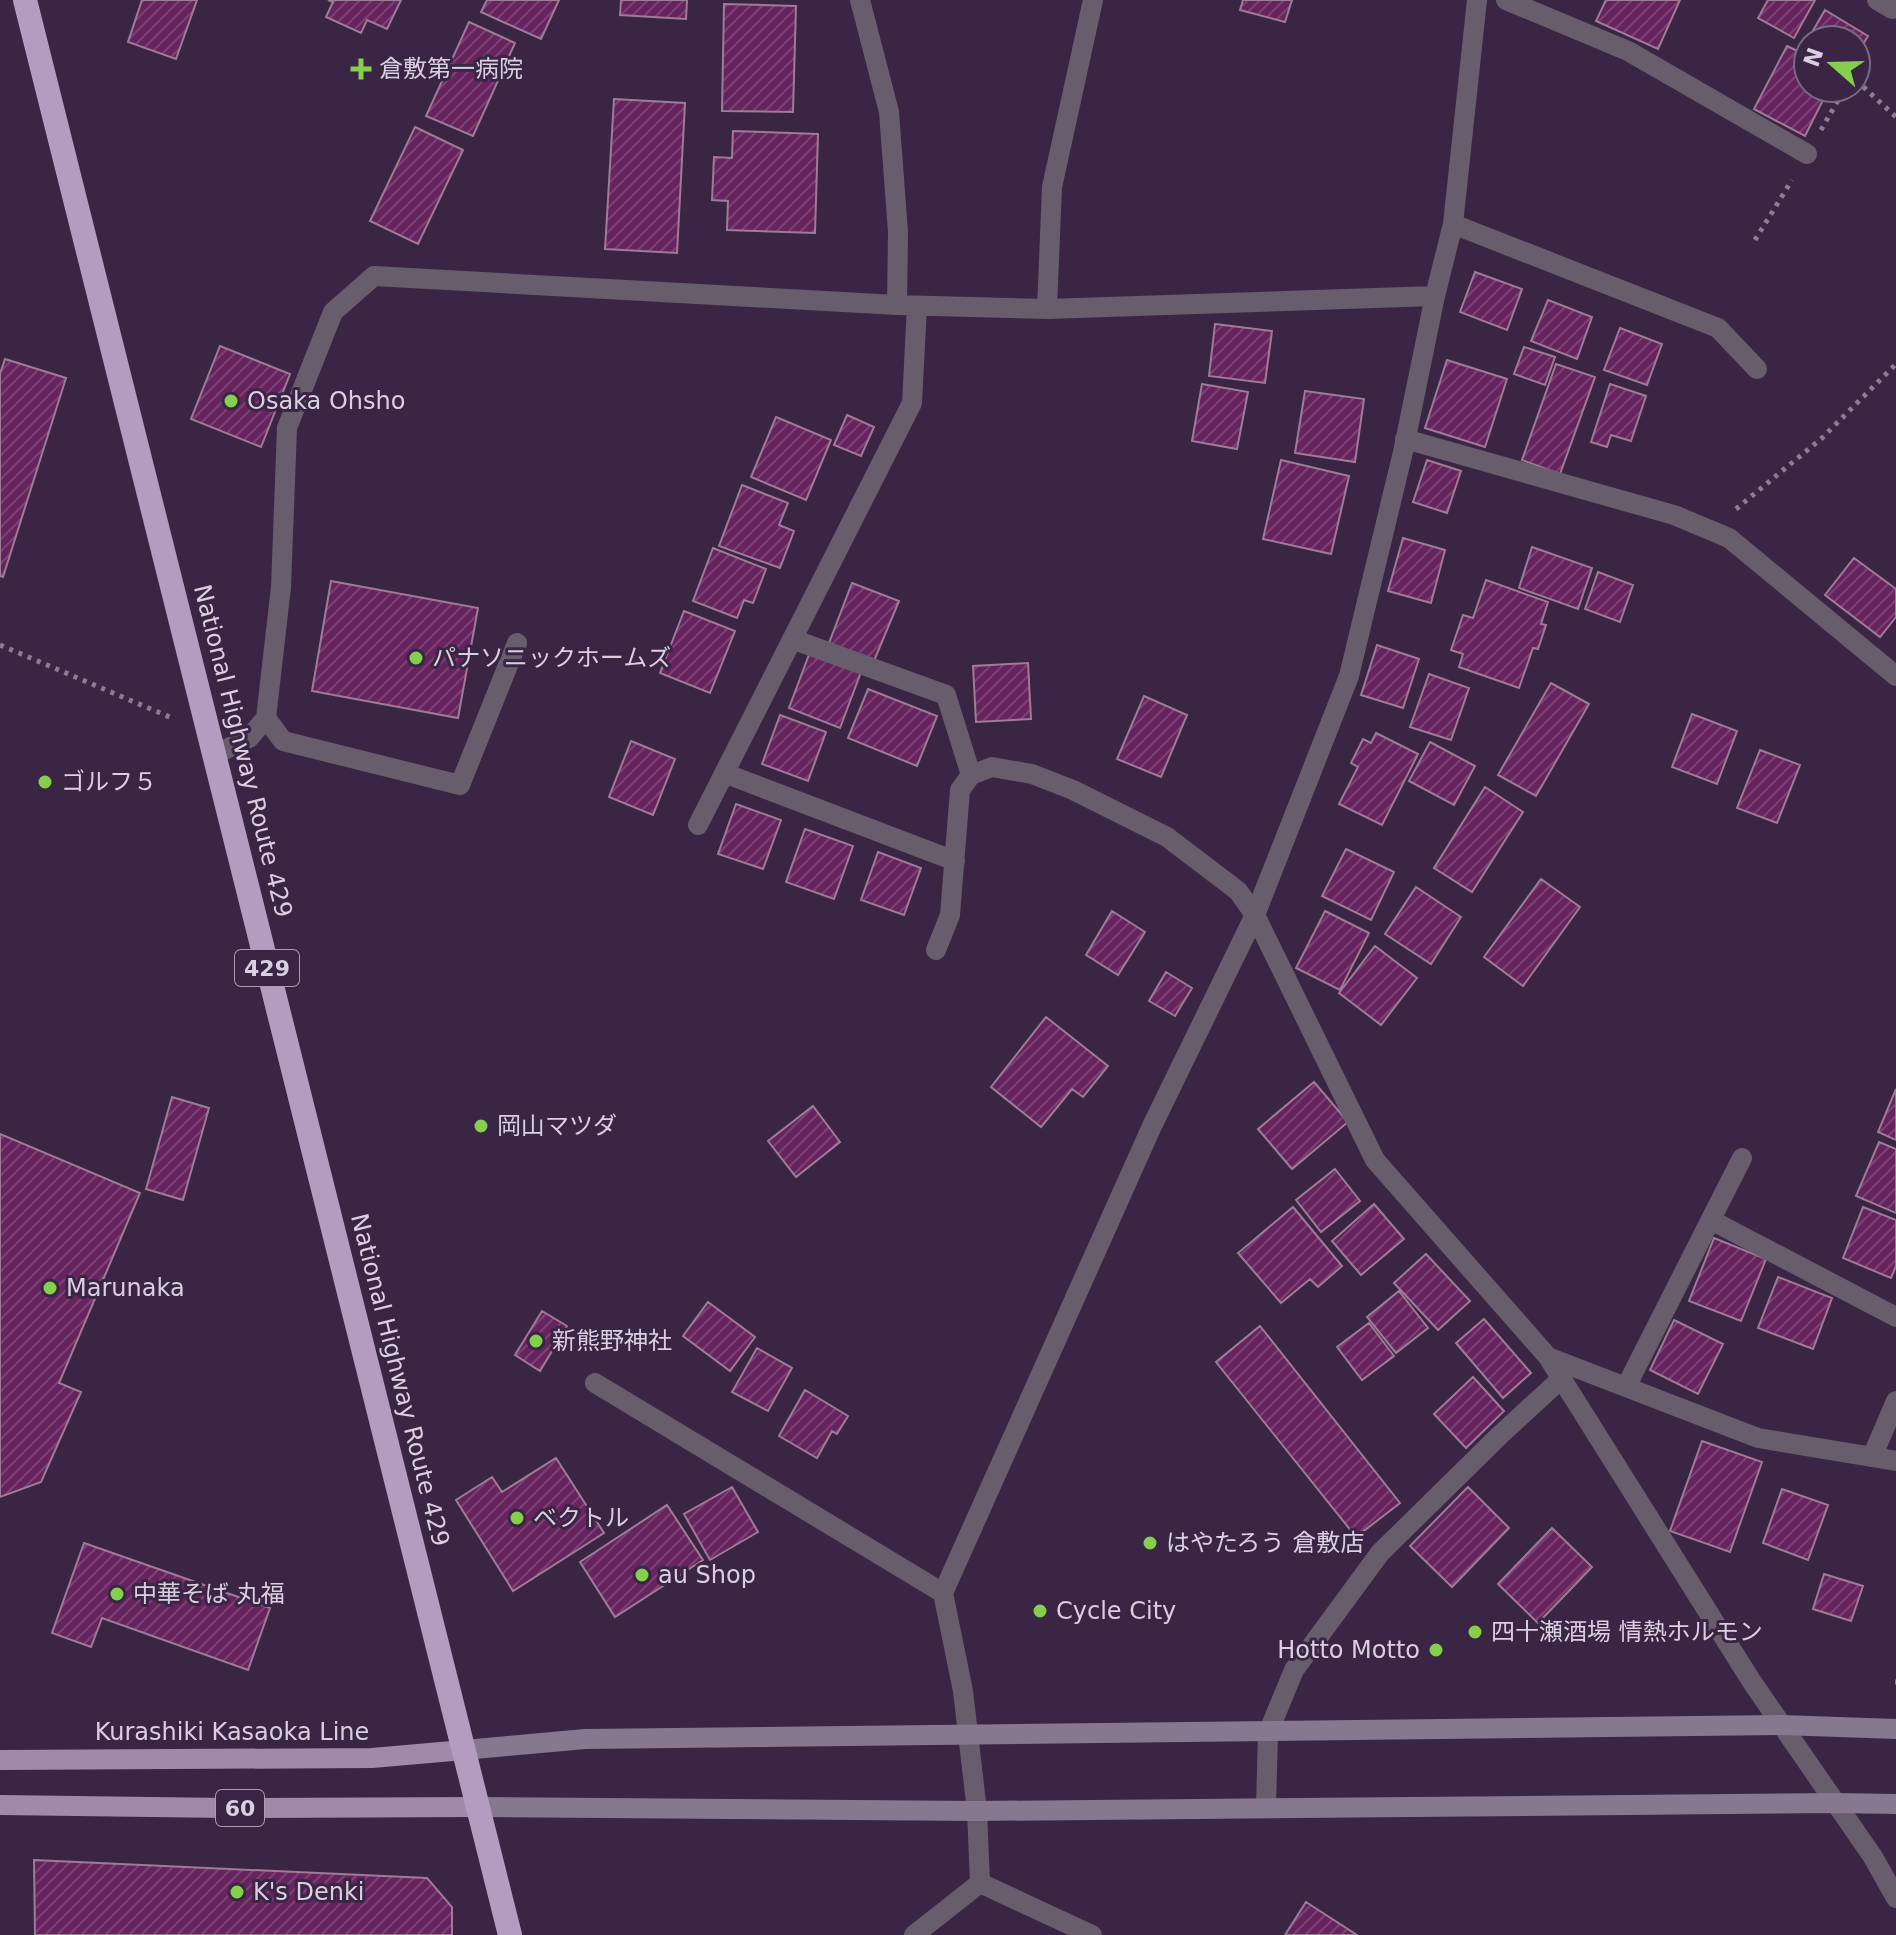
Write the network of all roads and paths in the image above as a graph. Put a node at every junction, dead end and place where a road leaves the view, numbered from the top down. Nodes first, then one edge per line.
1 (25, 0) edge
2 (860, 0) edge
3 (1093, 0) edge
4 (1477, 0) edge
5 (1506, 0) edge
6 (1872, 95) edge
7 (1896, 117) edge
8 (1807, 154) dead end
9 (1453, 224) junction
10 (1435, 296) junction
11 (907, 306) junction
12 (1047, 309) junction
13 (1896, 364) edge
14 (1757, 369) dead end
15 (1405, 439) junction
16 (1710, 530) junction
17 (792, 639) junction
18 (517, 643) dead end
19 (0, 645) edge
20 (1896, 676) edge
21 (266, 718) junction
22 (213, 744) junction
23 (724, 773) junction
24 (971, 775) junction
25 (698, 825) dead end
26 (955, 861) junction
27 (1255, 915) junction
28 (936, 950) dead end
29 (1742, 1158) dead end
30 (1711, 1220) junction
31 (1896, 1317) edge
32 (1548, 1357) junction
33 (1561, 1379) junction
34 (595, 1383) dead end
35 (1626, 1387) junction
36 (1896, 1401) edge
37 (1872, 1457) junction
38 (1896, 1461) edge
39 (943, 1593) junction
40 (1782, 1725) junction
41 (1896, 1729) edge
42 (1268, 1733) junction
43 (968, 1735) junction
44 (464, 1750) junction
45 (0, 1760) edge
46 (1835, 1803) junction
47 (1896, 1804) edge
48 (0, 1805) edge
49 (479, 1807) junction
50 (1266, 1807) junction
51 (977, 1811) junction
52 (980, 1883) junction
53 (1896, 1898) edge
54 (510, 1935) edge
55 (914, 1935) edge
56 (1092, 1935) edge

1 - 22 highway, National Highway Route 429 / 429
2 - 11 street
3 - 12 street
4 - 9 street
5 - 8 street
6 - 7 path
9 - 10 street
9 - 14 street
10 - 12 street
10 - 15 street
11 - 12 street
11 - 17 street
11 - 21 street
13 - 16 path
15 - 16 street
15 - 27 street
16 - 20 street
17 - 23 street
17 - 24 street
18 - 21 street
19 - 22 path
21 - 22 street
22 - 44 highway, National Highway Route 429 / 429
23 - 25 street
23 - 26 street
24 - 26 street
24 - 27 street
26 - 28 street
27 - 32 street
27 - 39 street
29 - 30 street
30 - 31 street
30 - 35 street
32 - 33 street
32 - 35 street
33 - 40 street
33 - 42 street
34 - 39 street
35 - 37 street
36 - 37 street
37 - 38 street
39 - 43 street
40 - 41 street
40 - 42 street
40 - 46 street
42 - 43 street
42 - 50 street
43 - 44 street
43 - 51 street
44 - 45 main road, Kurashiki Kasaoka Line / 60
44 - 49 highway, National Highway Route 429 / 429
46 - 47 street
46 - 50 street
46 - 53 street
48 - 49 main road, 60
49 - 51 street
49 - 54 highway, National Highway Route 429 / 429
50 - 51 street
51 - 52 street
52 - 55 street
52 - 56 street

